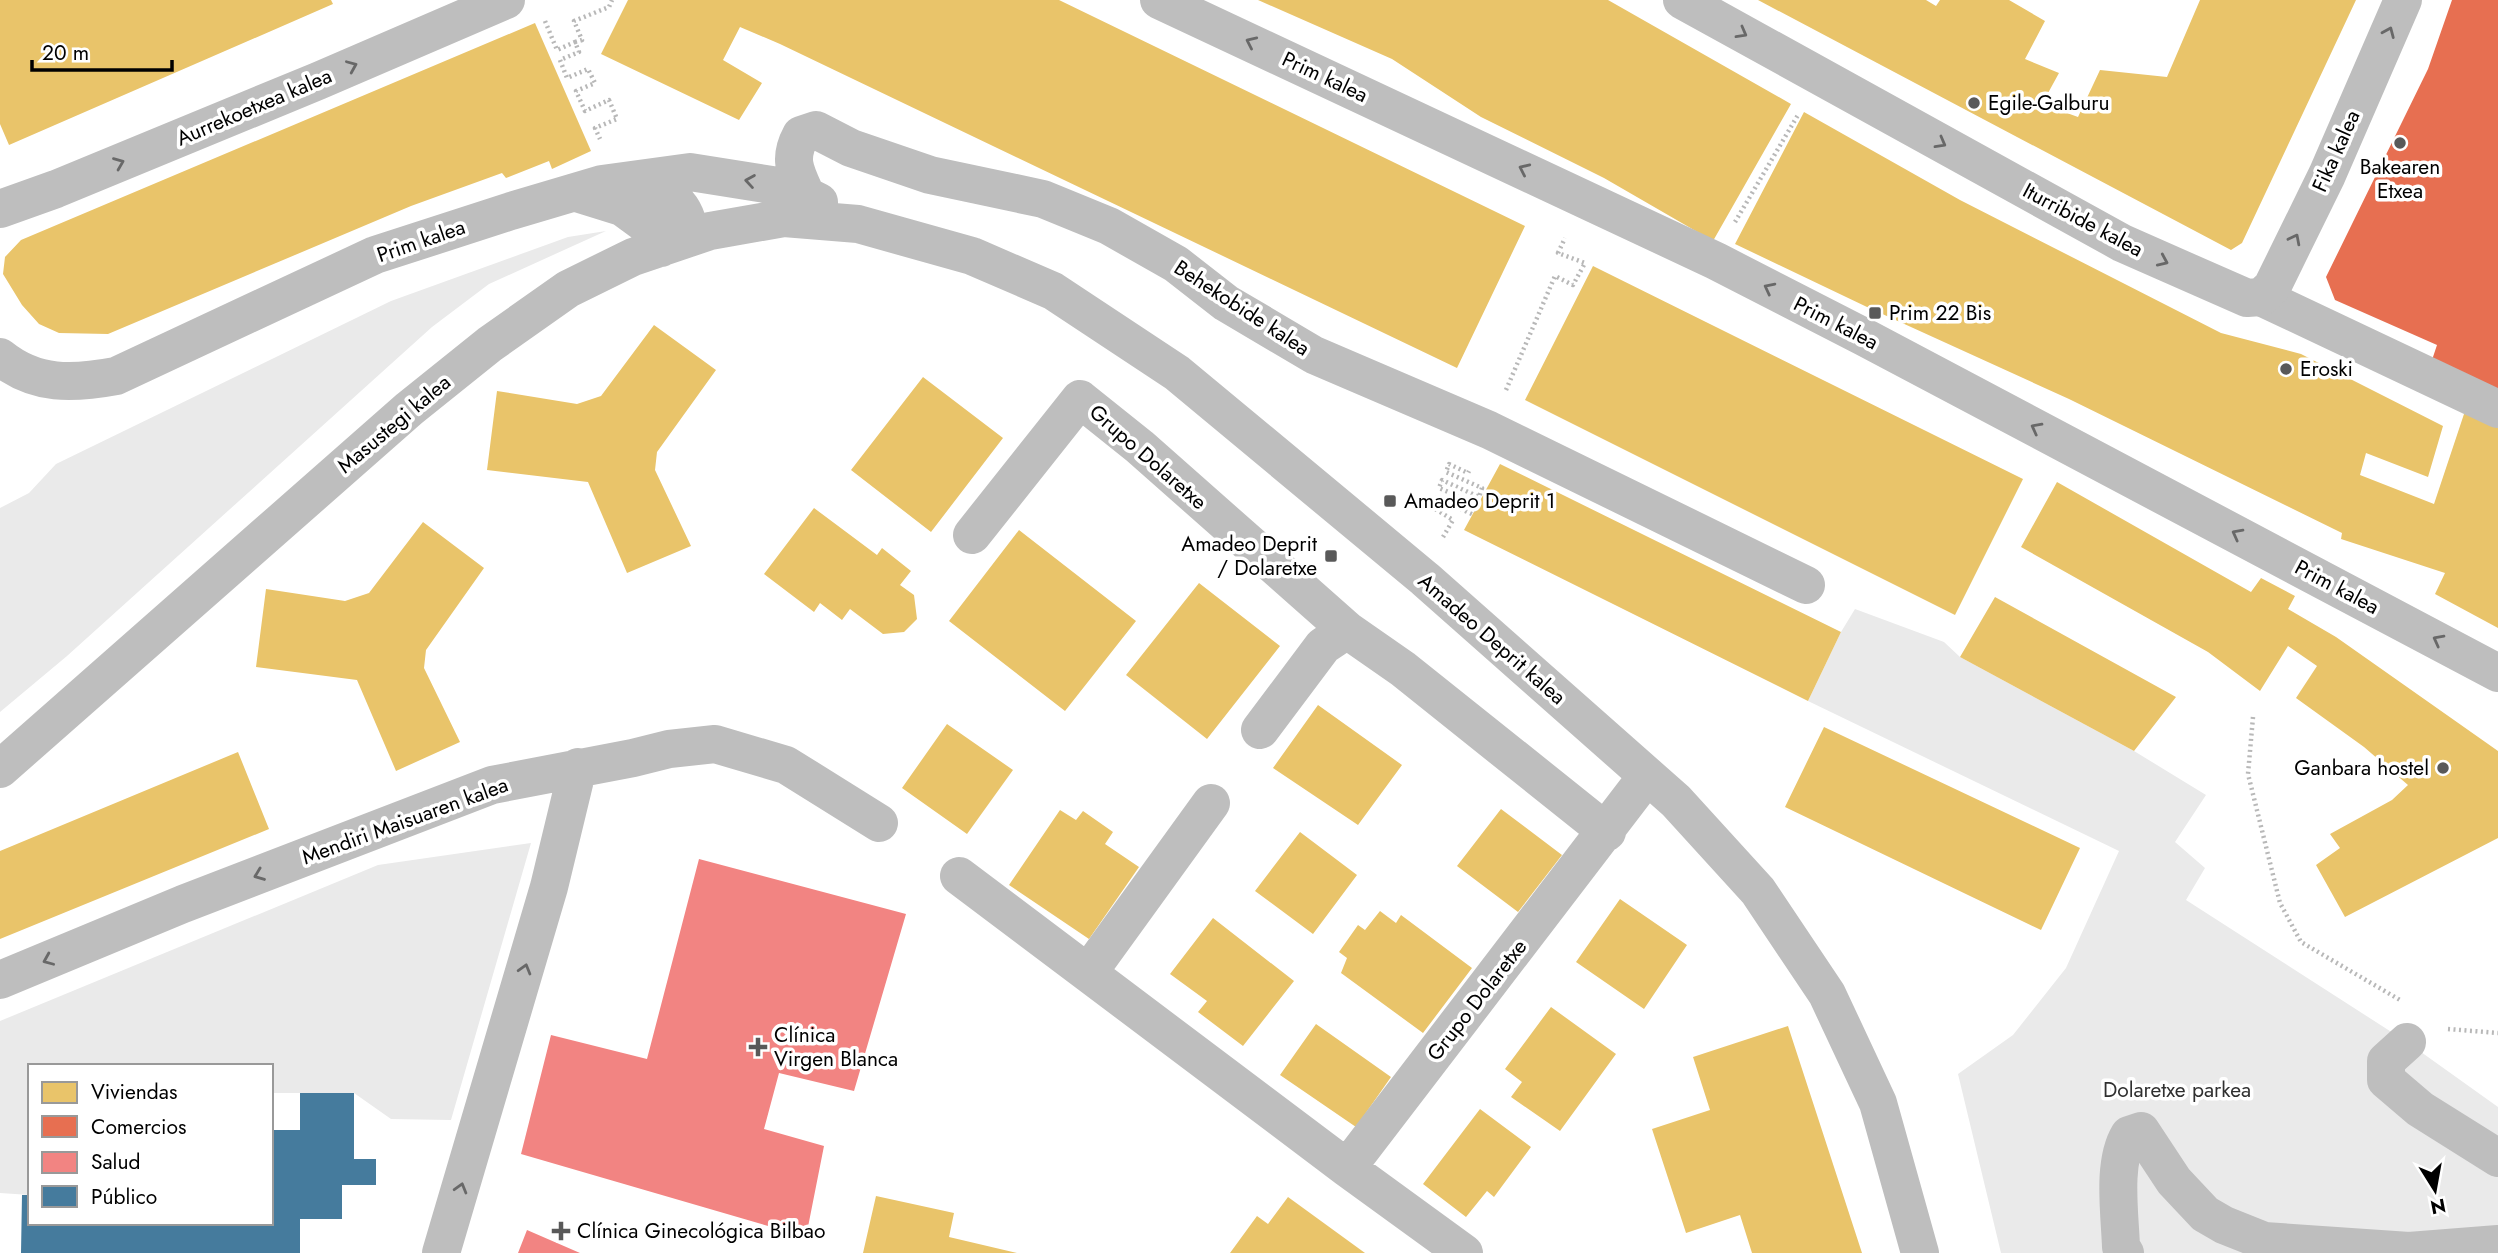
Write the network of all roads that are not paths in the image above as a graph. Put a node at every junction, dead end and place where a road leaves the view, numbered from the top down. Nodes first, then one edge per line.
1 (506, 0) edge
2 (1159, 0) edge
3 (1682, 0) edge
4 (2403, 0) edge
5 (437, 12) edge
6 (638, 180) junction
7 (575, 193) junction
8 (806, 195) junction
9 (0, 209) edge
10 (858, 223) junction
11 (675, 243) junction
12 (2261, 297) junction
13 (0, 356) edge
14 (2498, 409) edge
15 (972, 535) dead end
16 (1807, 586) dead end
17 (1348, 630) junction
18 (2498, 673) edge
19 (1260, 730) dead end
20 (578, 767) junction
21 (0, 769) edge
22 (1647, 776) junction
23 (1211, 803) dead end
24 (879, 823) dead end
25 (1606, 832) junction
26 (959, 876) dead end
27 (1088, 973) junction
28 (0, 980) edge
29 (2423, 1032) road end
30 (2498, 1158) edge
31 (1347, 1168) junction
32 (2498, 1244) edge
33 (441, 1253) edge
34 (1464, 1253) edge
35 (1920, 1253) edge
36 (2124, 1253) edge

1 - 5 street, Aurrekoetxea kalea
18 -> 2 street, Prim kalea
3 -> 12 street, Iturribide kalea
12 -> 4 street, Fika kalea
9 -> 5 street, Aurrekoetxea kalea
6 - 7 street, Prim kalea
8 -> 6 street, Prim kalea
6 - 11 street
7 - 11 street
7 - 13 street, Prim kalea
8 - 10 street, Prim kalea
8 - 16 street, Behekobide kalea
10 - 11 street, Masustegi kalea
10 - 22 street, Amadeo Deprit kalea
11 - 21 street, Masustegi kalea
12 - 14 street, Iturribide kalea
15 - 17 street, Grupo Dolaretxe
17 - 19 street
17 - 25 street, Grupo Dolaretxe
20 - 24 street, Mendiri Maisuaren kalea
20 -> 28 street, Mendiri Maisuaren kalea
33 -> 20 street
22 - 25 street, Grupo Dolaretxe
22 - 35 street, Amadeo Deprit kalea
23 - 27 street
25 - 31 street, Grupo Dolaretxe
26 - 27 street
27 - 31 street
29 - 30 street
31 - 34 street
32 - 36 street

